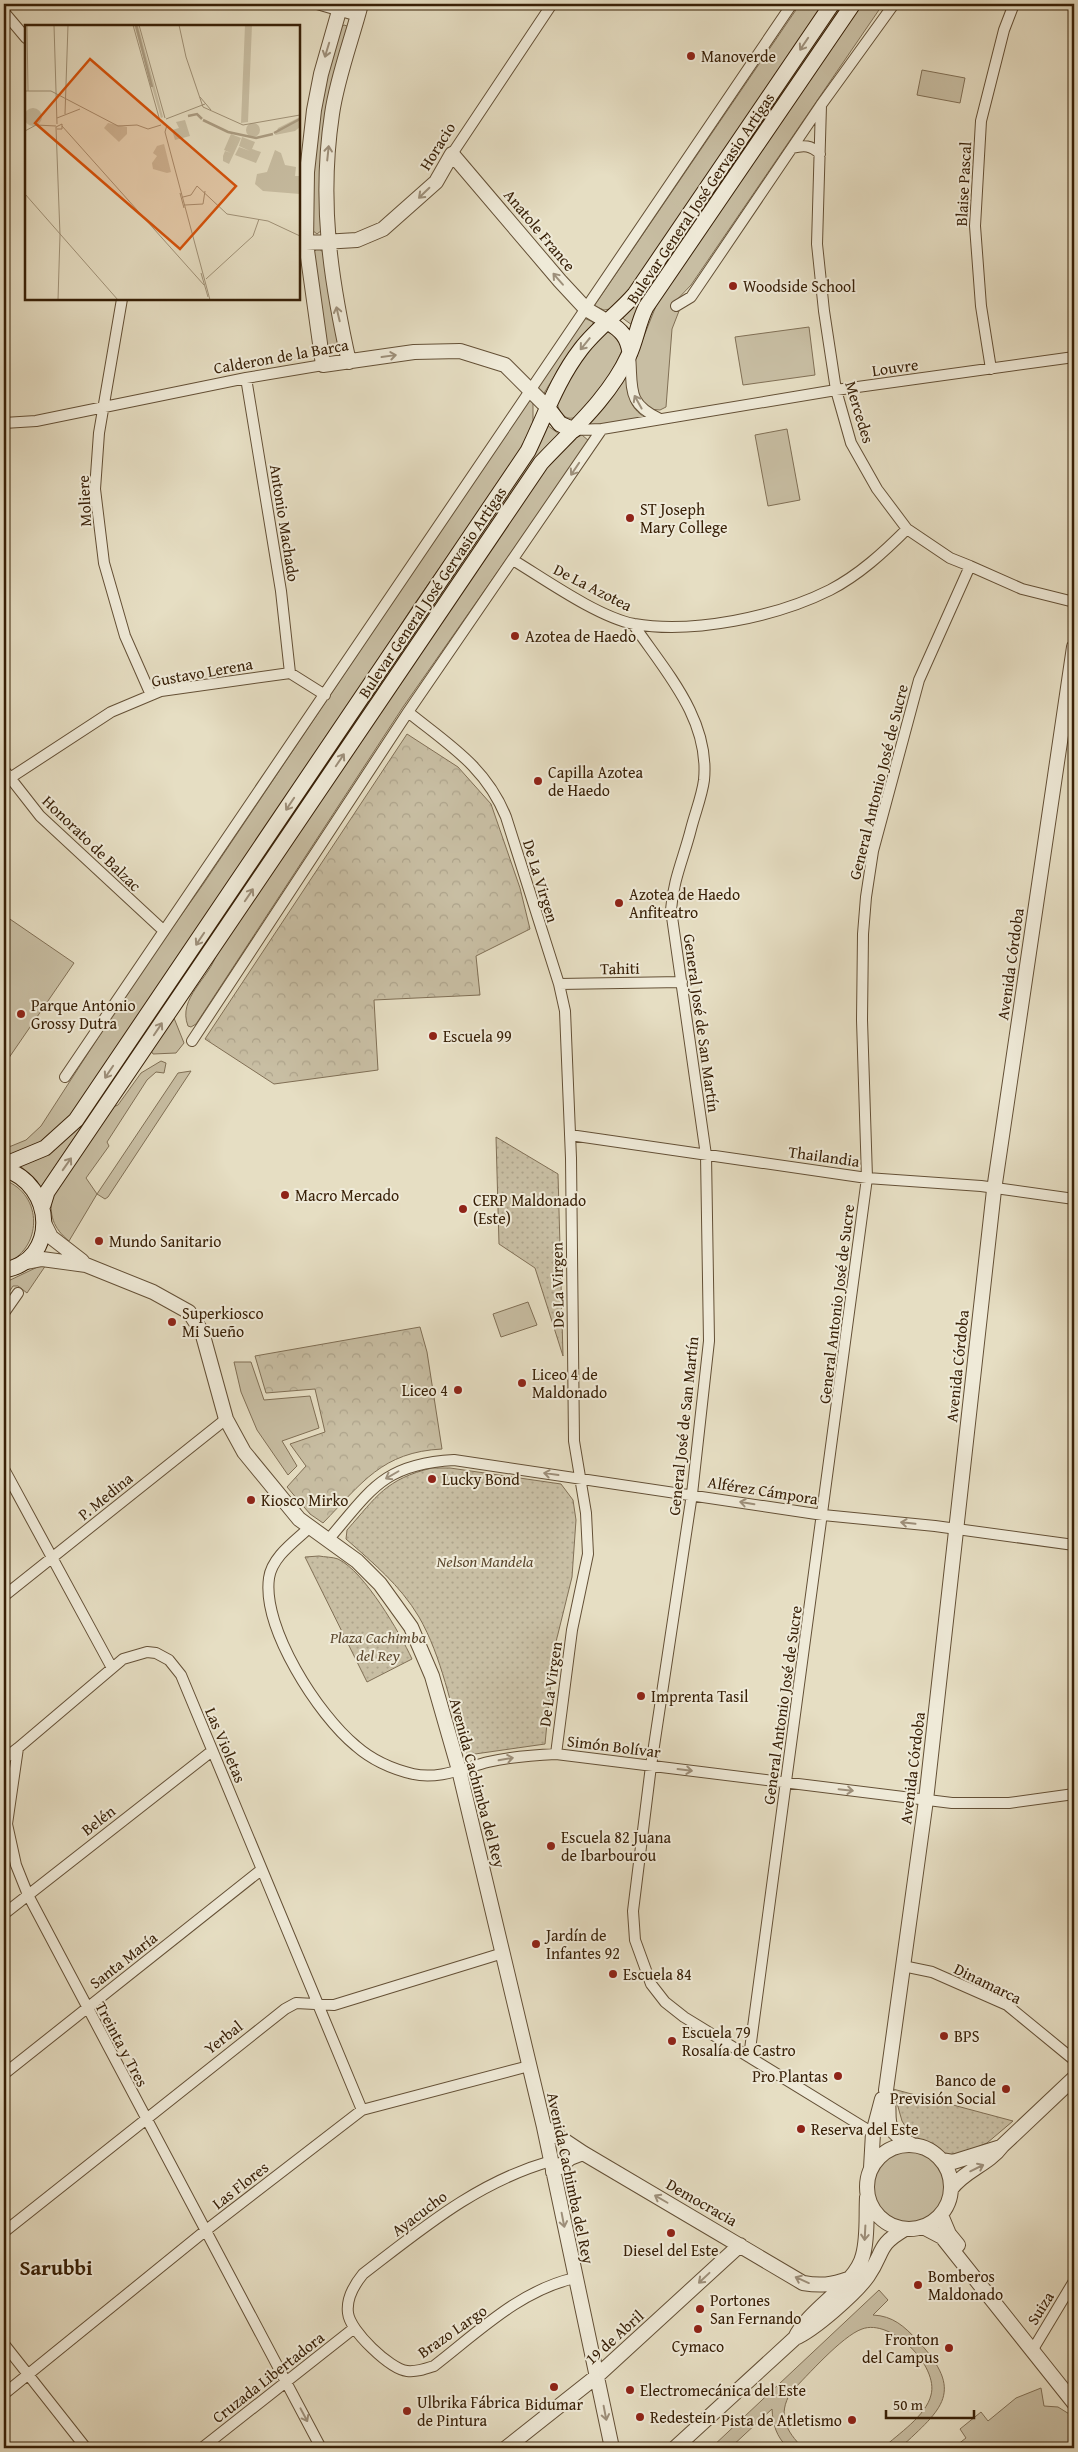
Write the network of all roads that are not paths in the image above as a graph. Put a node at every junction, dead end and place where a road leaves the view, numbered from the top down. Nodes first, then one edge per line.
1 (318, 4) edge
2 (552, 4) edge
3 (792, 4) edge
4 (832, 4) edge
5 (853, 4) edge
6 (894, 4) edge
7 (1014, 4) edge
8 (341, 7) edge
9 (360, 10) edge
10 (4, 12) edge
11 (25, 37) edge
12 (821, 105) junction
13 (792, 148) junction
14 (452, 154) junction
15 (820, 154) junction
16 (327, 242) junction
17 (306, 243) junction
18 (122, 300) edge
19 (676, 306) dead end
20 (586, 309) junction
21 (608, 322) junction
22 (630, 354) junction
23 (1074, 357) edge
24 (349, 362) junction
25 (323, 365) junction
26 (991, 369) junction
27 (246, 378) junction
28 (532, 390) junction
29 (836, 390) junction
30 (104, 407) junction
31 (547, 407) junction
32 (660, 419) junction
33 (4, 423) edge
34 (602, 429) junction
35 (574, 430) junction
36 (907, 529) junction
37 (514, 560) junction
38 (970, 566) junction
39 (1074, 602) edge
40 (634, 624) junction
41 (1074, 647) edge
42 (290, 673) junction
43 (151, 695) junction
44 (325, 695) junction
45 (408, 712) junction
46 (7, 774) edge
47 (164, 932) junction
48 (682, 982) junction
49 (559, 984) junction
50 (192, 1041) dead end
51 (65, 1077) dead end
52 (570, 1135) junction
53 (706, 1155) junction
54 (4, 1167) edge
55 (867, 1178) junction
56 (994, 1190) junction
57 (1074, 1199) edge
58 (42, 1206) junction
59 (44, 1223) junction
60 (86, 1265) junction
61 (9, 1269) edge
62 (18, 1293) dead end
63 (4, 1313) edge
64 (226, 1418) junction
65 (4, 1469) edge
66 (580, 1478) junction
67 (692, 1494) junction
68 (823, 1515) junction
69 (309, 1528) junction
70 (956, 1529) junction
71 (328, 1540) junction
72 (1074, 1545) edge
73 (53, 1557) junction
74 (4, 1596) edge
75 (112, 1668) junction
76 (18, 1748) junction
77 (212, 1751) junction
78 (556, 1754) junction
79 (4, 1759) edge
80 (652, 1766) junction
81 (459, 1770) junction
82 (787, 1783) junction
83 (1074, 1794) edge
84 (926, 1800) junction
85 (261, 1870) junction
86 (28, 1895) junction
87 (4, 1914) edge
88 (503, 1953) junction
89 (904, 1966) junction
90 (317, 2005) junction
91 (86, 2008) junction
92 (749, 2057) junction
93 (1074, 2060) edge
94 (529, 2066) junction
95 (4, 2074) edge
96 (1074, 2078) edge
97 (886, 2090) junction
98 (362, 2110) junction
99 (145, 2118) junction
100 (544, 2128) junction
101 (873, 2133) junction
102 (912, 2145) junction
103 (1002, 2146) junction
104 (583, 2153) junction
105 (941, 2160) junction
106 (552, 2167) junction
107 (872, 2168) junction
108 (867, 2185) junction
109 (951, 2188) junction
110 (941, 2215) junction
111 (923, 2227) junction
112 (905, 2229) junction
113 (205, 2231) junction
114 (4, 2232) edge
115 (740, 2245) junction
116 (575, 2278) junction
117 (848, 2279) junction
118 (1074, 2281) edge
119 (353, 2329) junction
120 (795, 2338) junction
121 (4, 2344) edge
122 (1034, 2346) junction
123 (28, 2375) junction
124 (597, 2376) junction
125 (286, 2382) junction
126 (1074, 2390) edge
127 (4, 2394) edge
128 (1074, 2403) edge
129 (86, 2448) edge
130 (202, 2448) edge
131 (321, 2448) edge
132 (506, 2448) edge
133 (612, 2448) edge
134 (675, 2448) edge

1 - 8 street
2 - 14 street, Horacio
3 - 20 street, Bulevar General José Gervasio Artigas
4 -> 21 main road, Bulevar General José Gervasio Artigas
5 - 22 main road, Bulevar General José Gervasio Artigas
6 - 12 street
7 - 26 street, Blaise Pascal
8 - 9 street
8 -> 17 street
16 -> 9 street
10 - 11 street
12 - 13 street
12 - 15 street, Mercedes
13 - 15 street
13 - 19 street
14 -> 16 street, Horacio
20 -> 14 street, Anatole France
15 - 29 street, Mercedes
16 - 17 street, Horacio
24 -> 16 street
17 - 25 street
18 - 30 street, Moliere
20 - 21 street, Anatole France
20 - 28 street, Bulevar General José Gervasio Artigas
21 - 22 main road
21 -> 31 main road, Bulevar General José Gervasio Artigas
32 -> 22 street
22 - 35 main road, Bulevar General José Gervasio Artigas
23 - 26 street, Louvre
24 - 25 street, Calderon de la Barca
24 -> 28 street, Calderon de la Barca
25 - 27 street, Calderon de la Barca
26 - 29 street, Louvre
27 - 30 street, Calderon de la Barca
27 - 42 street, Antonio Machado
28 - 31 street, Calderon de la Barca
28 - 44 street, Bulevar General José Gervasio Artigas
29 - 32 street, Louvre
29 - 36 street, Mercedes
30 - 33 street, Calderon de la Barca
30 - 43 street, Moliere
31 - 35 main road
31 -> 54 main road, Bulevar General José Gervasio Artigas
32 - 34 street, Louvre
34 - 35 street, Louvre
34 -> 37 street
58 -> 35 main road, Bulevar General José Gervasio Artigas
36 - 38 street, Mercedes
36 - 40 street, De La Azotea
37 - 40 street, De La Azotea
37 - 45 street
38 - 39 street, Mercedes
38 - 55 street, General Antonio José de Sucre
40 - 48 street, General José de San Martín
41 - 56 street, Avenida Córdoba
42 - 43 street, Gustavo Lerena
42 - 44 street
43 - 46 street, Gustavo Lerena
44 - 47 street, Bulevar General José Gervasio Artigas
45 - 49 street, De La Virgen
45 - 50 street
46 - 47 street, Honorato de Balzac
47 - 51 street, Bulevar General José Gervasio Artigas
48 - 49 street, Tahiti
48 - 53 street, General José de San Martín
49 - 52 street, De La Virgen
52 - 53 street, Thailandia
52 - 66 street, De La Virgen
53 - 55 street, Thailandia
53 - 67 street, General José de San Martín
54 - 58 main road
55 - 56 street, Thailandia
55 - 68 street, General Antonio José de Sucre
56 - 57 street, Thailandia
56 - 70 street, Avenida Córdoba
58 - 59 main road
59 - 60 street, Avenida Cachimba del Rey
59 - 61 main road
60 - 61 street, Avenida Cachimba del Rey
60 - 64 street, Avenida Cachimba del Rey
62 - 63 street
64 - 69 street, Avenida Cachimba del Rey
64 - 73 street, P. Medina
65 - 73 street
66 - 67 street, Alférez Cámpora
66 -> 71 street, Alférez Cámpora
66 - 78 street, De La Virgen
68 -> 67 street, Alférez Cámpora
67 - 80 street, General José de San Martín
70 -> 68 street, Alférez Cámpora
68 - 82 street, General Antonio José de Sucre
69 - 71 street, Avenida Cachimba del Rey
69 - 81 street, Simón Bolívar
70 - 72 street, Alférez Cámpora
70 - 84 street, Avenida Córdoba
71 - 81 street, Avenida Cachimba del Rey
73 - 74 street, P. Medina
73 - 75 street
75 - 76 street
75 - 77 street, Las Violetas
76 - 79 street
76 - 86 street, Treinta y Tres
77 - 85 street, Las Violetas
77 - 86 street, Belén
78 - 80 street, Simón Bolívar
81 -> 78 street, Simón Bolívar
80 -> 82 street, Simón Bolívar
80 - 92 street, General José de San Martín
81 - 88 street, Avenida Cachimba del Rey
82 -> 84 street, Simón Bolívar
82 - 92 street, General Antonio José de Sucre
83 - 84 street, Simón Bolívar
84 - 89 street, Avenida Córdoba
85 - 90 street, Las Violetas
85 - 91 street, Santa María
86 - 87 street, Belén
86 - 91 street, Treinta y Tres
88 - 90 street, Yerbal
88 - 94 street, Avenida Cachimba del Rey
89 - 93 street, Dinamarca
89 - 97 street, Avenida Córdoba
90 - 98 street, Las Violetas
90 - 99 street, Yerbal
91 - 95 street, Santa María
91 - 99 street, Treinta y Tres
92 - 101 street, General José de San Martín
94 - 98 street, Las Flores
94 - 100 street, Avenida Cachimba del Rey
96 - 103 street
97 - 101 street, Avenida Córdoba
97 - 102 street, Avenida Córdoba
98 - 113 street, Las Flores
99 - 113 street, Treinta y Tres
99 - 114 street, Yerbal
100 - 104 street, Democracia
100 - 106 street, Avenida Cachimba del Rey
101 - 107 street, Avenida Córdoba
102 - 105 street
102 - 107 street
103 - 105 street
109 -> 103 street
104 - 106 street
115 -> 104 street, Democracia
105 - 109 street
106 -> 116 street, Avenida Cachimba del Rey
106 - 119 street, Ayacucho
107 - 108 street
108 - 112 street
108 -> 117 street
109 - 110 street
110 - 111 street
110 - 122 street
111 - 112 street
111 - 122 street
112 - 120 street
113 - 123 street, Las Flores
113 - 125 street, Treinta y Tres
117 -> 115 street, Democracia
115 -> 124 street, 19 de Abril
116 - 119 street, Brazo Largo
116 - 124 street, Avenida Cachimba del Rey
117 - 120 street
118 - 122 street, Suiza
119 - 125 street, Cruzada Libertadora
120 - 134 street
121 - 123 street
122 - 126 street
122 - 128 street
123 - 127 street, Las Flores
123 - 129 street
124 - 132 street, 19 de Abril
124 -> 133 street, Avenida Cachimba del Rey
125 - 130 street, Cruzada Libertadora
125 -> 131 street, Treinta y Tres

